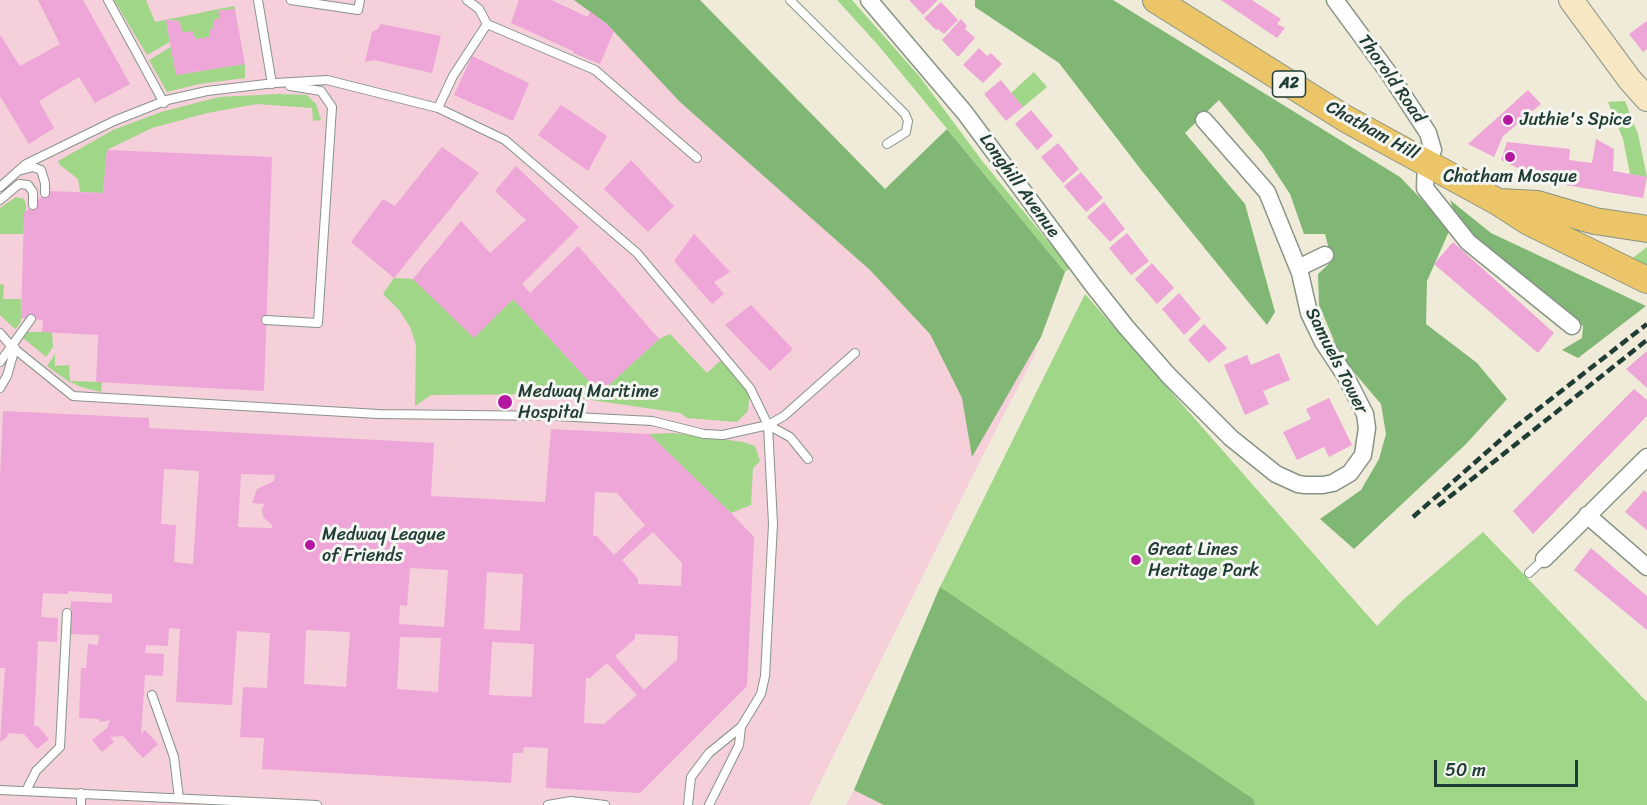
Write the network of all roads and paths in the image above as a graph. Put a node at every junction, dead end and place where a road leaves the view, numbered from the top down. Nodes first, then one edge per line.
1 (108, 0) edge
2 (258, 0) edge
3 (291, 0) edge
4 (360, 0) edge
5 (467, 0) edge
6 (790, 0) edge
7 (869, 0) edge
8 (1156, 0) edge
9 (1335, 0) edge
10 (1571, 0) edge
11 (487, 24) junction
12 (1630, 80) junction
13 (273, 83) junction
14 (1647, 99) edge
15 (164, 103) junction
16 (438, 108) junction
17 (1647, 119) edge
18 (1204, 120) dead end
19 (887, 144) dead end
20 (698, 158) dead end
21 (1427, 162) junction
22 (18, 171) junction
23 (0, 186) edge
24 (45, 193) dead end
25 (0, 200) edge
26 (1498, 202) junction
27 (33, 205) dead end
28 (1647, 229) edge
29 (1325, 255) dead end
30 (1298, 268) junction
31 (1647, 280) edge
32 (32, 319) dead end
33 (266, 320) dead end
34 (1572, 326) dead end
35 (0, 333) edge
36 (13, 347) junction
37 (855, 353) dead end
38 (0, 362) edge
39 (1166, 373) joint
40 (0, 388) edge
41 (768, 425) junction
42 (1647, 457) edge
43 (808, 459) dead end
44 (1587, 515) junction
45 (1544, 559) joint
46 (1647, 567) edge
47 (1529, 573) dead end
48 (67, 613) dead end
49 (152, 695) dead end
50 (741, 727) junction
51 (0, 790) edge
52 (26, 791) junction
53 (81, 793) junction
54 (179, 798) junction
55 (81, 805) edge
56 (317, 805) edge
57 (548, 805) edge
58 (605, 805) edge
59 (688, 805) edge
60 (709, 805) edge

1 - 15 lane
2 - 13 lane
3 - 4 lane
5 - 11 lane
6 - 19 lane
7 - 39 street, Longhill Avenue
8 - 21 main road, Chatham Hill / A2
9 - 21 street, Thorold Road
10 - 12 street
11 - 16 lane
11 - 20 lane
12 - 14 street
12 - 17 street
13 - 15 lane
13 - 16 lane
13 - 33 lane
15 - 22 lane
16 - 41 lane
18 - 30 street, Samuels Tower
21 - 26 main road, Chatham Hill / A2
21 - 34 street, Thorold Road
22 - 23 lane
22 - 24 lane
25 - 27 lane
26 - 28 main road, Chatham Hill / A2
26 - 31 main road, Chatham Hill / A2
29 - 30 street
30 - 39 street, Samuels Tower
32 - 36 lane
35 - 36 lane
36 - 38 lane
36 - 40 lane
36 - 41 lane
37 - 41 lane
41 - 43 lane
41 - 50 lane
42 - 44 street
44 - 45 street
44 - 46 street
45 - 47 lane
48 - 52 lane
49 - 54 lane
50 - 59 lane
50 - 60 lane
51 - 52 lane
52 - 53 lane
53 - 54 lane
53 - 55 lane
54 - 56 lane
57 - 58 lane

